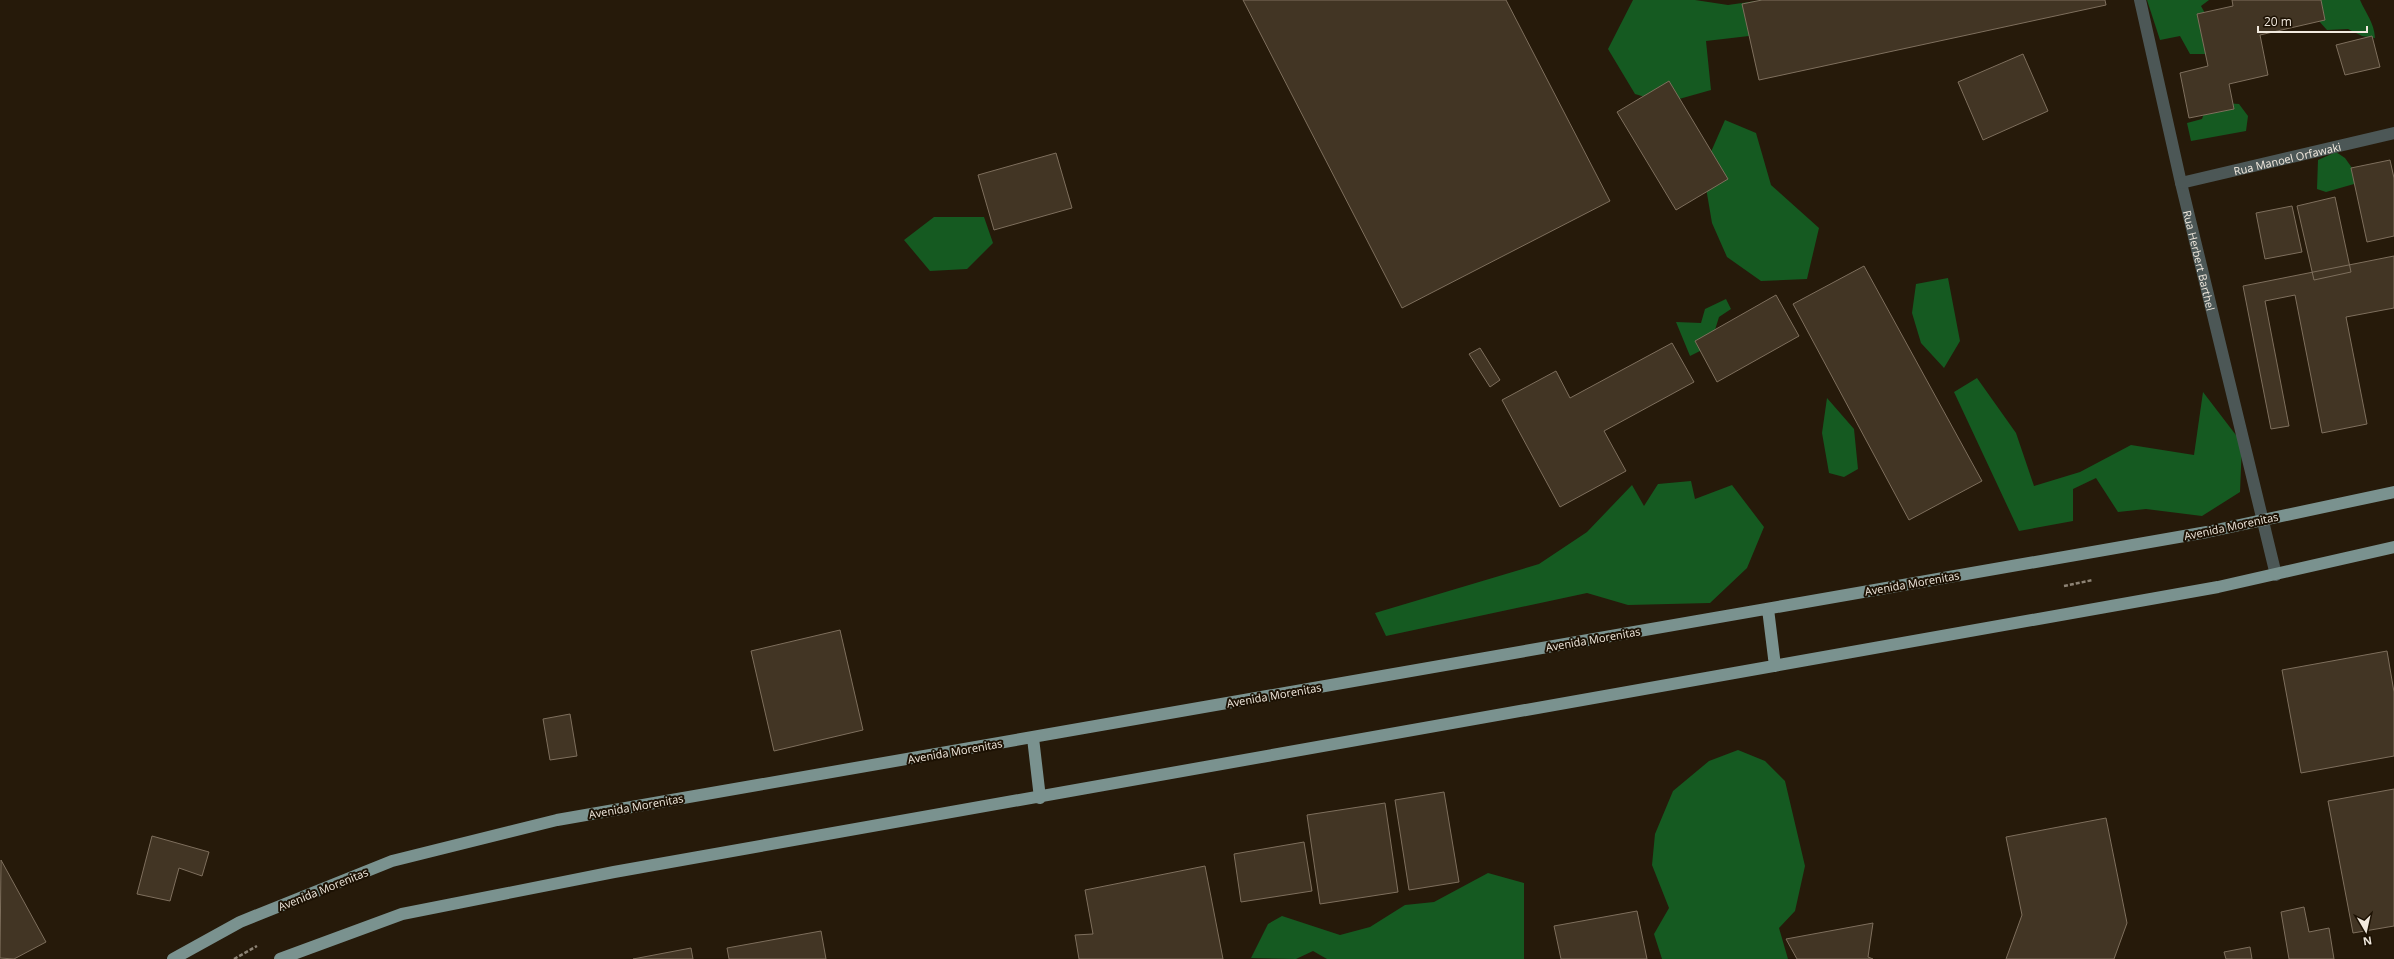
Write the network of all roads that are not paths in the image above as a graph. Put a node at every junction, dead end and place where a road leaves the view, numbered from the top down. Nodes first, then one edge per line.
1 (2140, 0) edge
2 (2394, 133) edge
3 (2181, 182) junction
4 (2394, 492) edge
5 (2264, 519) junction
6 (2394, 547) edge
7 (2276, 575) junction
8 (1768, 608) junction
9 (1775, 666) junction
10 (1033, 738) junction
11 (1040, 798) junction
12 (173, 959) edge
13 (280, 959) edge

1 - 3 street, Rua Herbert Barthel
2 - 3 street, Rua Manoel Orfawaki
3 - 5 street, Rua Herbert Barthel
4 - 5 main road, Avenida Morenitas
5 - 7 street, Rua Herbert Barthel
5 - 8 main road, Avenida Morenitas
6 - 7 main road
7 - 9 main road
8 - 9 main road
8 - 10 main road, Avenida Morenitas
9 - 11 main road
10 - 11 main road
10 - 12 main road, Avenida Morenitas
11 - 13 main road

